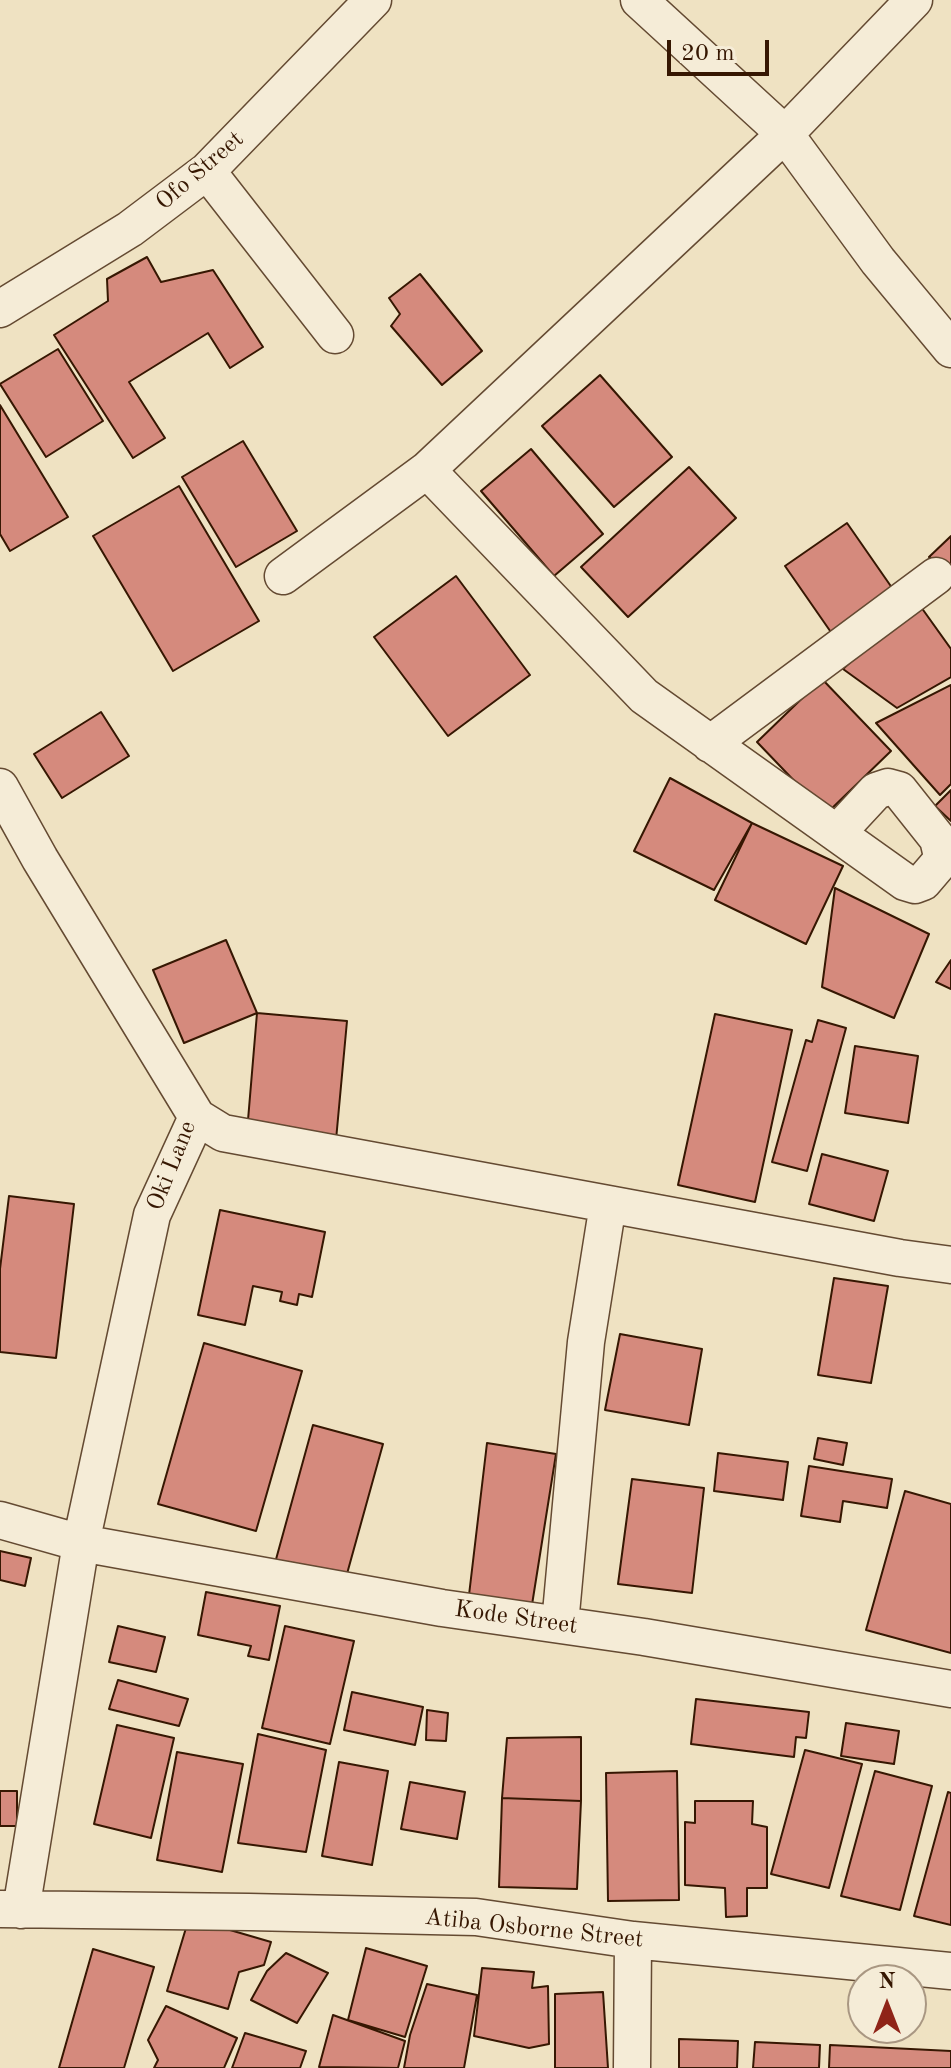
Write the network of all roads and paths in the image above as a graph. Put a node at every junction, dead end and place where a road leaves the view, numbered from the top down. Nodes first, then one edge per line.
1 (373, 0) edge
2 (639, 0) edge
3 (914, 0) edge
4 (785, 134) junction
5 (207, 171) junction
6 (0, 309) edge
7 (335, 335) dead end
8 (951, 349) edge
9 (427, 470) junction
10 (283, 576) dead end
11 (936, 576) dead end
12 (710, 744) junction
13 (0, 787) edge
14 (837, 833) dead end
15 (197, 1117) junction
16 (608, 1204) junction
17 (951, 1265) edge
18 (0, 1520) edge
19 (81, 1543) junction
20 (560, 1624) junction
21 (951, 1689) edge
22 (10, 1910) edge
23 (633, 1940) junction
24 (951, 1971) edge
25 (632, 2068) edge

1 - 5 street, Ofo Street
2 - 4 street
3 - 4 street
4 - 8 street
4 - 9 street
5 - 6 street, Ofo Street
5 - 7 street
9 - 10 street
9 - 12 street
11 - 12 street
12 - 14 street
13 - 15 street, Oki Lane
15 - 16 street
15 - 19 street, Oki Lane
16 - 17 street
16 - 20 street
18 - 19 street, Kode Street
19 - 20 street, Kode Street
19 - 22 street, Oki Lane
20 - 21 street, Kode Street
22 - 23 street, Atiba Osborne Street
23 - 24 street, Atiba Osborne Street
23 - 25 street

